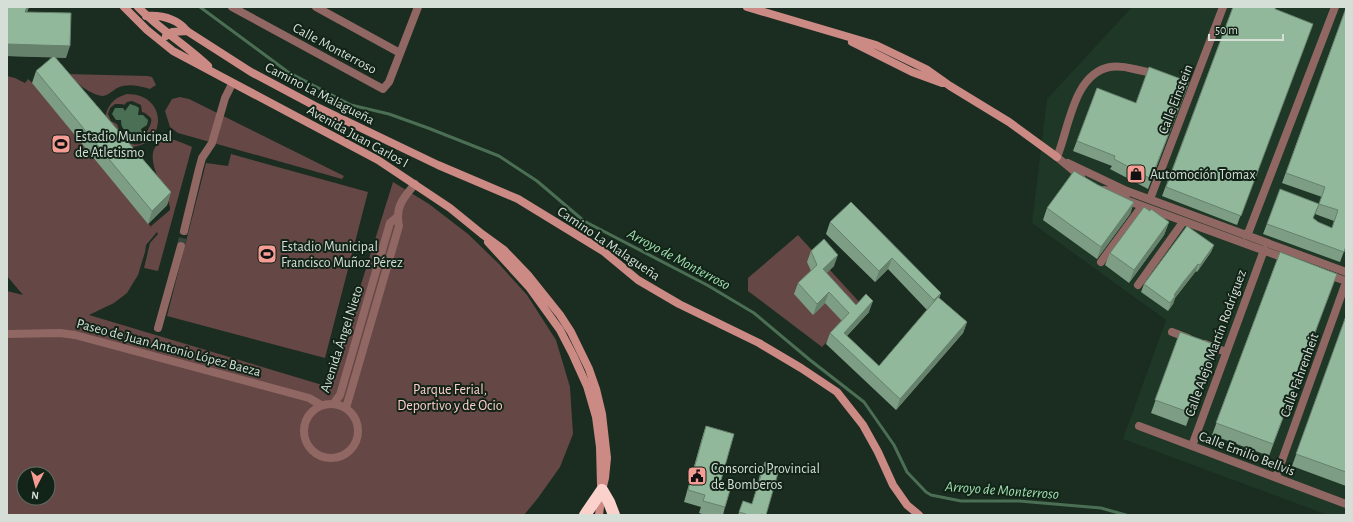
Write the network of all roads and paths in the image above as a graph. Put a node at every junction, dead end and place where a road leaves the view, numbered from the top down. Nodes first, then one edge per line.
1 (125, 7) edge
2 (138, 7) edge
3 (232, 7) edge
4 (316, 7) edge
5 (417, 7) edge
6 (747, 7) edge
7 (1223, 7) edge
8 (1334, 7) edge
9 (146, 16) junction
10 (187, 31) junction
11 (169, 35) junction
12 (400, 53) junction
13 (214, 72) junction
14 (1165, 78) edge
15 (232, 84) junction
16 (1057, 157) junction
17 (415, 184) junction
18 (1097, 187) junction
19 (1150, 199) junction
20 (1142, 206) junction
21 (397, 217) junction
22 (1183, 222) junction
23 (184, 231) tunnel mouth
24 (1245, 235) junction
25 (180, 246) tunnel mouth
26 (1264, 250) junction
27 (1291, 251) junction
28 (1101, 262) dead end
29 (1316, 270) junction
30 (1346, 272) edge
31 (1346, 276) edge
32 (1346, 281) edge
33 (1138, 285) dead end
34 (158, 328) dead end
35 (1172, 332) dead end
36 (7, 334) edge
37 (1226, 352) junction
38 (334, 403) junction
39 (321, 405) junction
40 (346, 408) junction
41 (1139, 426) dead end
42 (1192, 446) junction
43 (1276, 477) junction
44 (602, 490) junction
45 (1346, 504) edge
46 (585, 515) edge
47 (600, 515) edge
48 (614, 515) edge
49 (919, 515) edge

1 - 11 street
1 - 13 street, Avenida Juan Carlos I
2 - 9 street, Avenida Juan Carlos I
3 - 12 street, Calle Monterroso
4 - 12 street
5 - 12 street
6 - 16 street
7 - 19 street, Calle Einstein
8 - 24 street
9 - 10 street, Camino La Malagueña
9 - 11 street, Avenida Juan Carlos I
10 - 11 street
10 - 49 street, Camino La Malagueña
11 - 13 street, Avenida Juan Carlos I
13 - 15 street, Avenida Juan Carlos I
14 - 16 street
15 - 17 street, Avenida Juan Carlos I
15 - 23 street
16 - 18 street
16 - 19 street
17 - 21 street, Avenida Ángel Nieto
17 - 44 street, Avenida Juan Carlos I
18 - 19 street
18 - 20 street
19 - 24 street
20 - 22 street
20 - 28 street
21 - 38 street, Avenida Ángel Nieto
21 - 40 street, Avenida Ángel Nieto
22 - 26 street
22 - 33 street
24 - 27 street
25 - 34 street
26 - 27 street
26 - 29 street
26 - 37 street, Calle Alejo Martín Rodríguez
27 - 30 street
29 - 31 street
29 - 32 street
32 - 43 street, Calle Fahrenheit
35 - 37 street
36 - 39 street, Paseo de Juan Antonio López Baeza
37 - 42 street, Calle Alejo Martín Rodríguez
38 - 39 street
38 - 40 street
39 - 40 street
41 - 42 street, Calle Emilio Bellvis
42 - 43 street, Calle Emilio Bellvis
43 - 45 street, Calle Emilio Bellvis
44 - 46 highway
44 - 47 street, Avenida Juan Carlos I
44 - 48 highway

